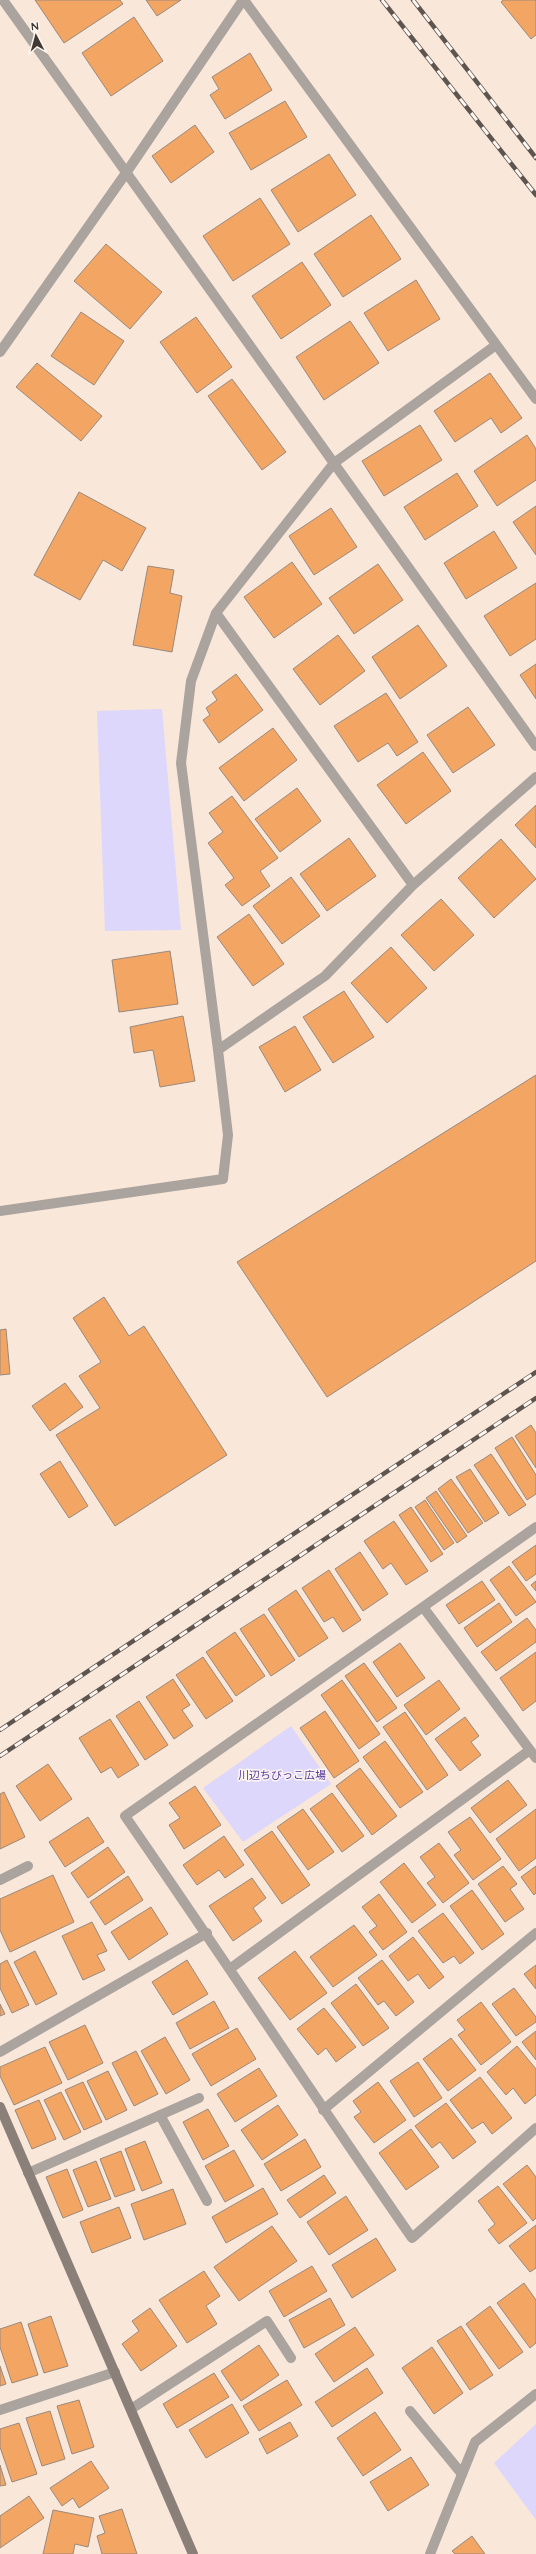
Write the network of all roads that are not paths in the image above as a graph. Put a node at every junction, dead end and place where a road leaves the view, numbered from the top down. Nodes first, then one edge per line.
1 (3, 0) edge
2 (243, 0) edge
3 (126, 173) junction
4 (496, 345) junction
5 (0, 352) edge
6 (536, 399) edge
7 (334, 463) junction
8 (216, 613) junction
9 (536, 746) edge
10 (536, 777) edge
11 (413, 885) junction
12 (218, 1050) junction
13 (0, 1211) edge
14 (536, 1527) edge
15 (424, 1607) junction
16 (533, 1754) edge
17 (28, 1866) dead end
18 (0, 1880) edge
19 (207, 1933) junction
20 (536, 1933) edge
21 (231, 1968) junction
22 (0, 2052) edge
23 (199, 2098) dead end
24 (0, 2107) edge
25 (323, 2110) junction
26 (160, 2115) junction
27 (536, 2128) edge
28 (28, 2173) junction
29 (207, 2201) dead end
30 (291, 2358) dead end
31 (115, 2372) junction
32 (536, 2394) edge
33 (0, 2410) edge
34 (131, 2410) junction
35 (410, 2411) dead end
36 (462, 2474) junction
37 (193, 2554) edge
38 (430, 2554) edge

1 - 3 street
2 - 3 street
2 - 4 street
3 - 5 street
3 - 7 street
4 - 6 street
4 - 7 street
7 - 8 street
7 - 9 street
8 - 11 street
8 - 12 street
10 - 11 street
11 - 12 street
12 - 13 street
14 - 15 street
15 - 16 street
15 - 19 street
16 - 21 street
17 - 18 street
19 - 21 street
19 - 22 street
20 - 25 street
21 - 25 street
23 - 26 street
24 - 28 street
25 - 27 street
26 - 28 street
26 - 29 street
28 - 31 street
30 - 34 street
31 - 33 street
31 - 34 street
32 - 36 street
34 - 37 street
35 - 36 street
36 - 38 street

